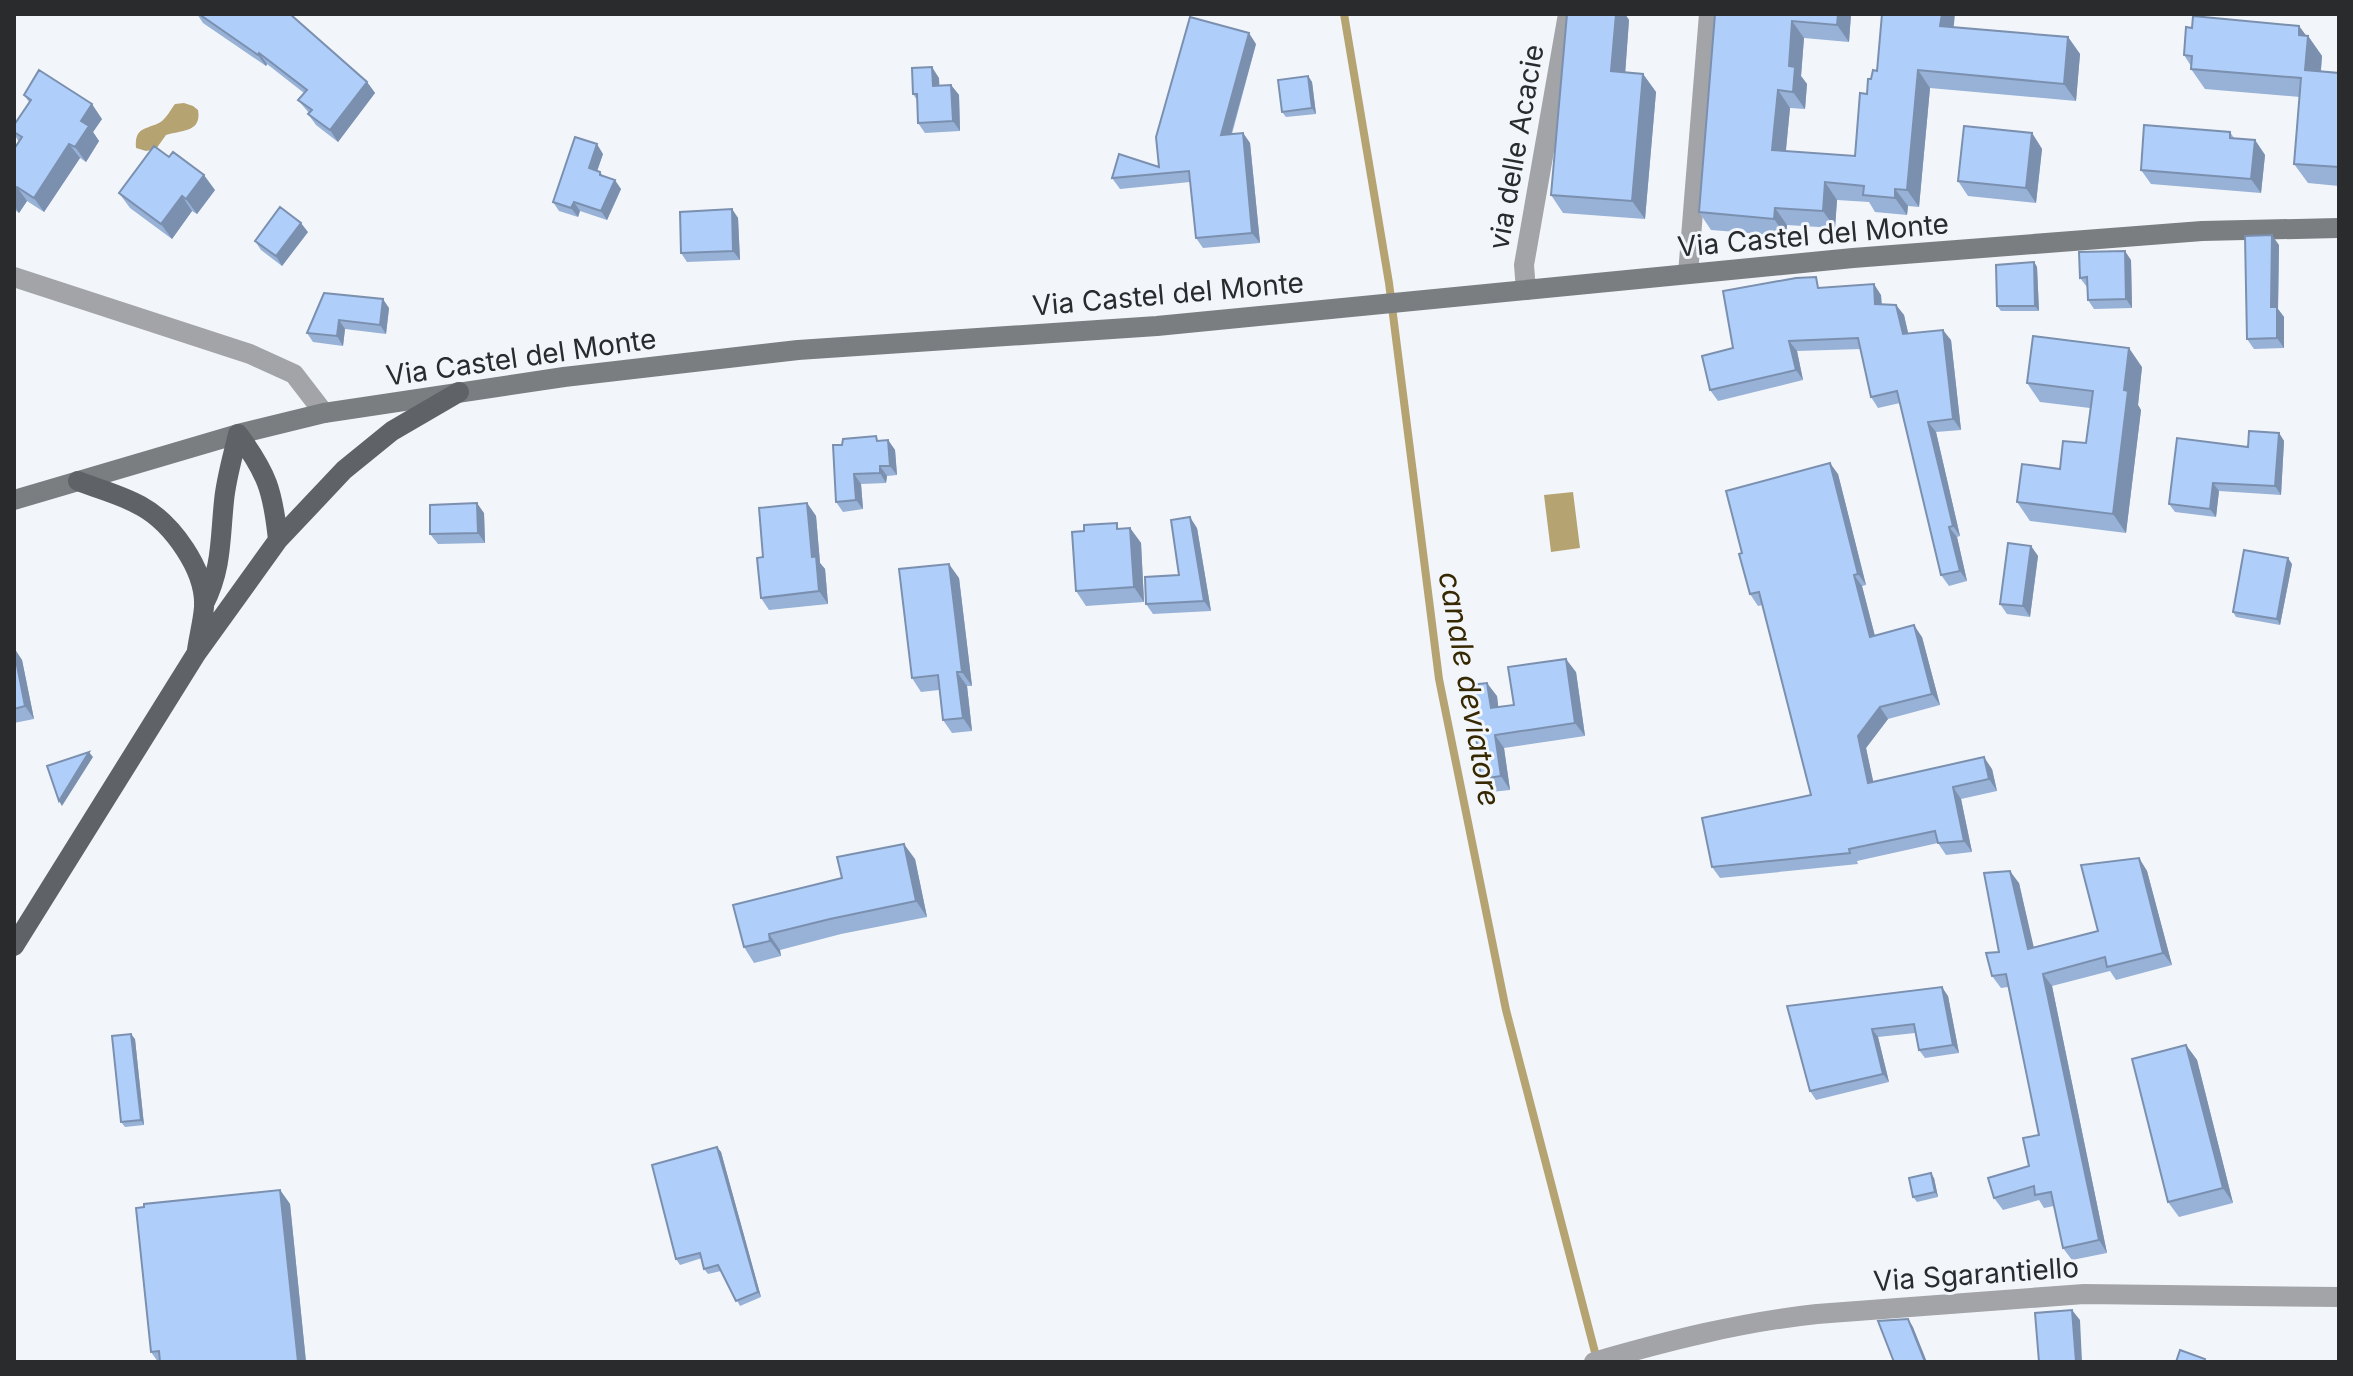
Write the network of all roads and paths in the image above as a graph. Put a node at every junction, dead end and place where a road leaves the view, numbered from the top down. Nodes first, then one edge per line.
1 (1568, 14) edge
2 (1709, 14) edge
3 (2339, 228) edge
4 (1688, 274) junction
5 (14, 277) edge
6 (1526, 290) junction
7 (459, 392) junction
8 (324, 413) junction
9 (238, 434) junction
10 (78, 481) junction
11 (14, 500) edge
12 (278, 540) junction
13 (204, 604) junction
14 (196, 654) junction
15 (14, 946) edge
16 (2339, 1297) edge
17 (1594, 1362) edge

1 - 6 street, via delle Acacie
2 - 4 street
3 - 4 main road, Via Castel del Monte
4 - 6 main road, Via Castel del Monte
5 - 8 street
6 - 7 main road, Via Castel del Monte
7 - 8 main road, Via Castel del Monte
7 - 12 main road
8 - 9 main road, Via Castel del Monte
9 - 10 main road, Via Castel del Monte
9 - 12 main road
9 - 13 main road
10 - 11 main road, Via Castel del Monte
10 - 13 main road
12 - 14 main road
13 - 14 main road
14 - 15 main road
16 - 17 street, Via Sgarantiello

